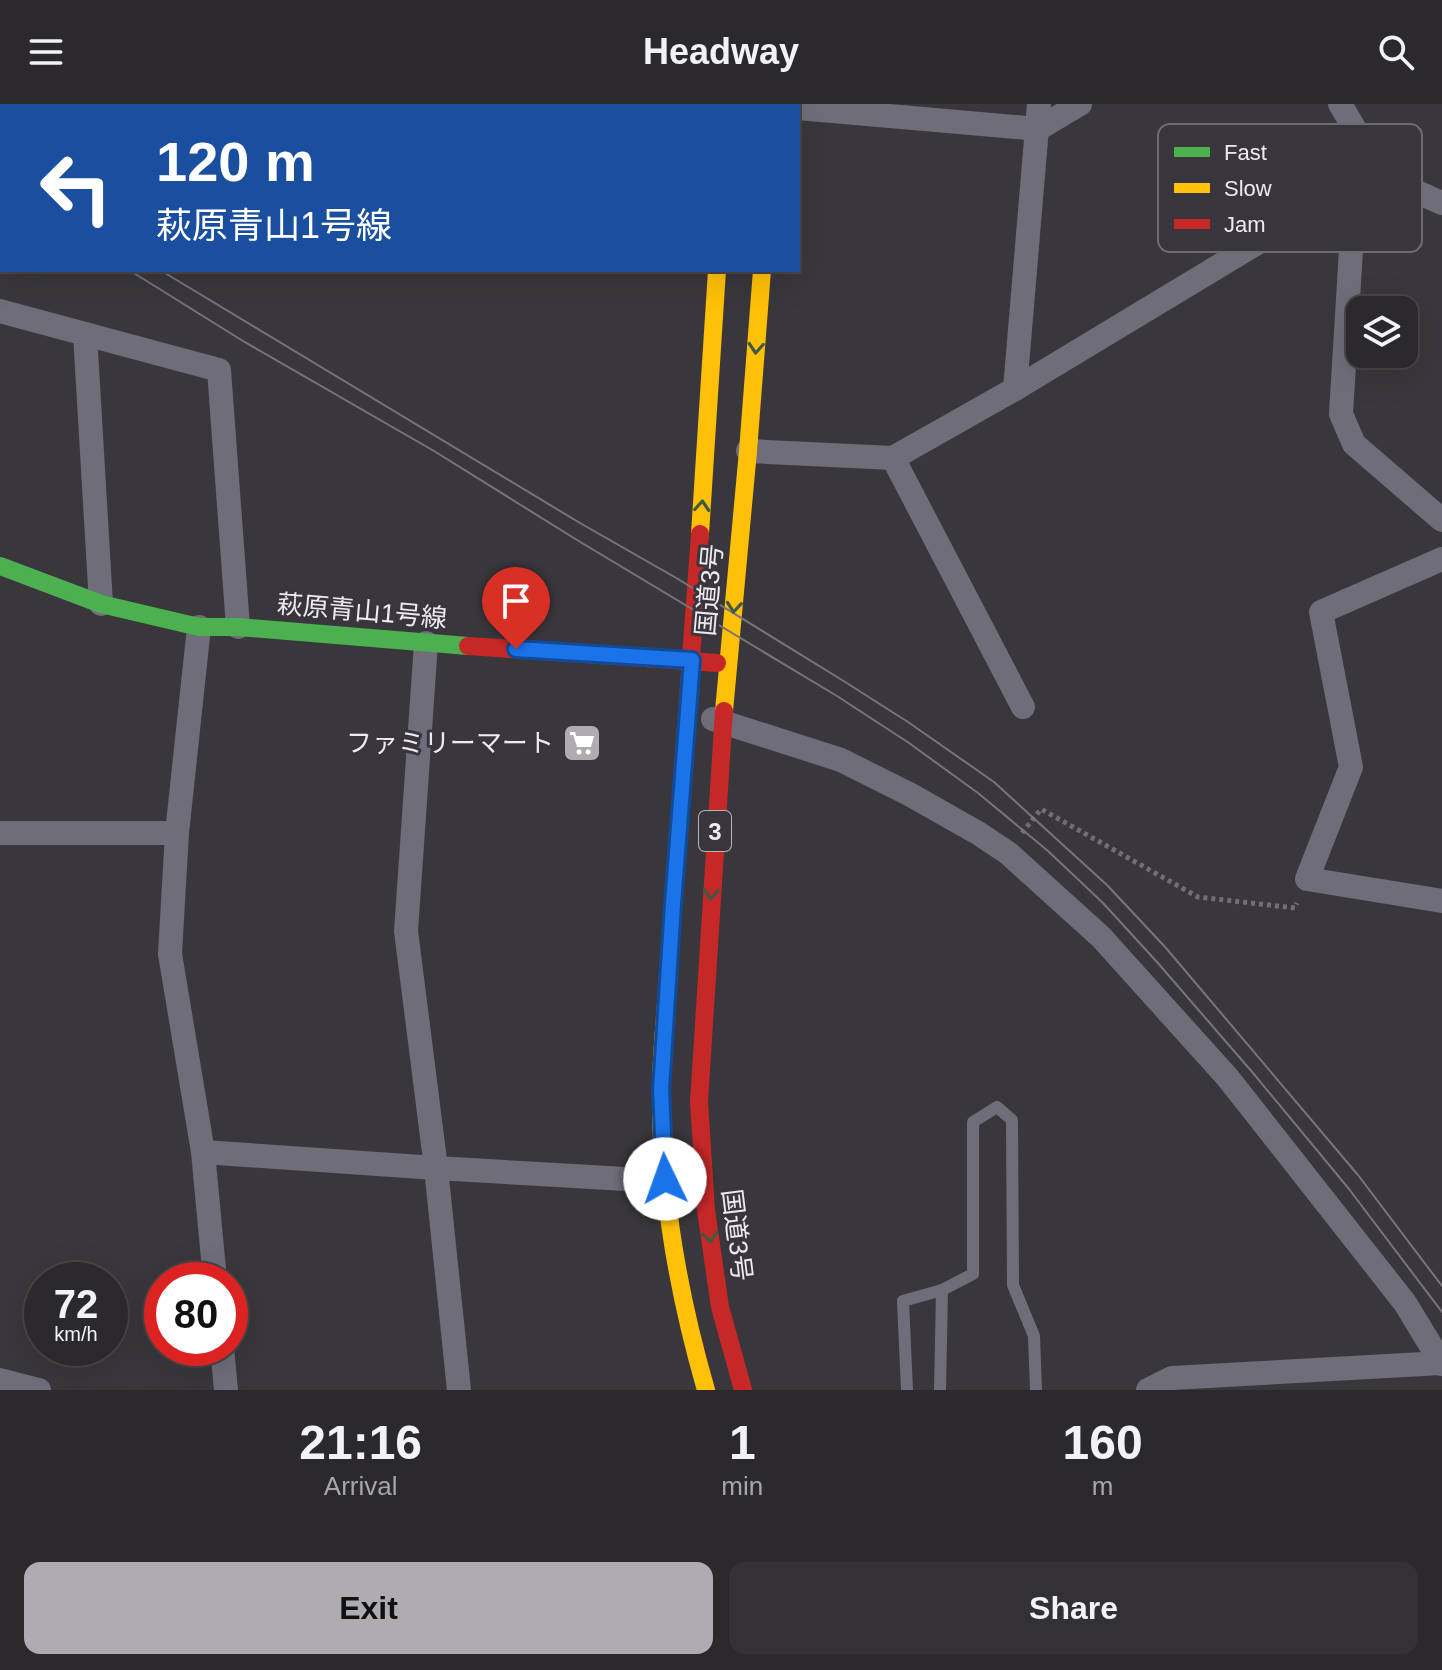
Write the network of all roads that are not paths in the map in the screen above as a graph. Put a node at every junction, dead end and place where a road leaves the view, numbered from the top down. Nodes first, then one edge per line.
1 (1039, 104) edge
2 (1080, 104) edge
3 (1340, 104) edge
4 (800, 108) edge
5 (1352, 124) edge
6 (1038, 129) junction
7 (1422, 194) edge
8 (1442, 203) edge
9 (1242, 252) edge
10 (1351, 252) edge
11 (717, 272) edge
12 (762, 272) edge
13 (0, 311) edge
14 (85, 334) junction
15 (1015, 389) junction
16 (748, 451) junction
17 (893, 458) junction
18 (1442, 520) edge
19 (1442, 559) edge
20 (0, 566) edge
21 (101, 604) junction
22 (199, 627) junction
23 (238, 627) junction
24 (426, 643) junction
25 (692, 660) junction
26 (728, 664) junction
27 (1023, 707) dead end
28 (687, 713) junction
29 (723, 722) junction
30 (0, 833) edge
31 (177, 833) junction
32 (1442, 901) edge
33 (203, 1152) junction
34 (436, 1168) junction
35 (665, 1179) junction
36 (213, 1262) edge
37 (942, 1290) junction
38 (1442, 1363) edge
39 (224, 1366) edge
40 (0, 1380) edge
41 (39, 1390) edge
42 (226, 1390) edge
43 (459, 1390) edge
44 (706, 1390) edge
45 (743, 1390) edge
46 (907, 1390) edge
47 (940, 1390) edge
48 (1036, 1390) edge
49 (1148, 1390) edge

1 - 6 street
2 - 6 street
3 - 5 street
4 - 6 street
6 - 15 street
7 - 8 street
9 - 15 street
10 - 18 street
25 -> 11 main road, 国道3号 / 3
12 -> 16 main road, 国道3号 / 3
13 - 14 street
14 - 21 street
14 - 23 street
15 - 17 street
16 - 17 street
16 -> 26 main road, 国道3号 / 3
17 - 27 street
19 - 32 street
20 - 21 main road, 萩原青山1号線
21 - 22 main road, 萩原青山1号線
22 - 23 main road, 萩原青山1号線
22 - 31 street
23 - 24 main road, 萩原青山1号線
24 - 25 main road, 萩原青山1号線
24 - 34 street
25 - 26 main road, 萩原青山1号線
25 - 28 main road, 国道3号 / 3
26 - 29 main road, 国道3号 / 3
28 - 29 street
28 - 35 main road, 国道3号 / 3
29 - 38 street
29 -> 45 main road, 国道3号 / 3
30 - 31 street
31 - 33 street
33 - 34 street
33 - 36 street
34 - 35 street
34 - 43 street
35 - 44 main road, 国道3号 / 3
37 - 46 lane
37 - 47 lane
37 - 48 lane
38 - 49 street
39 - 42 street
40 - 41 street

